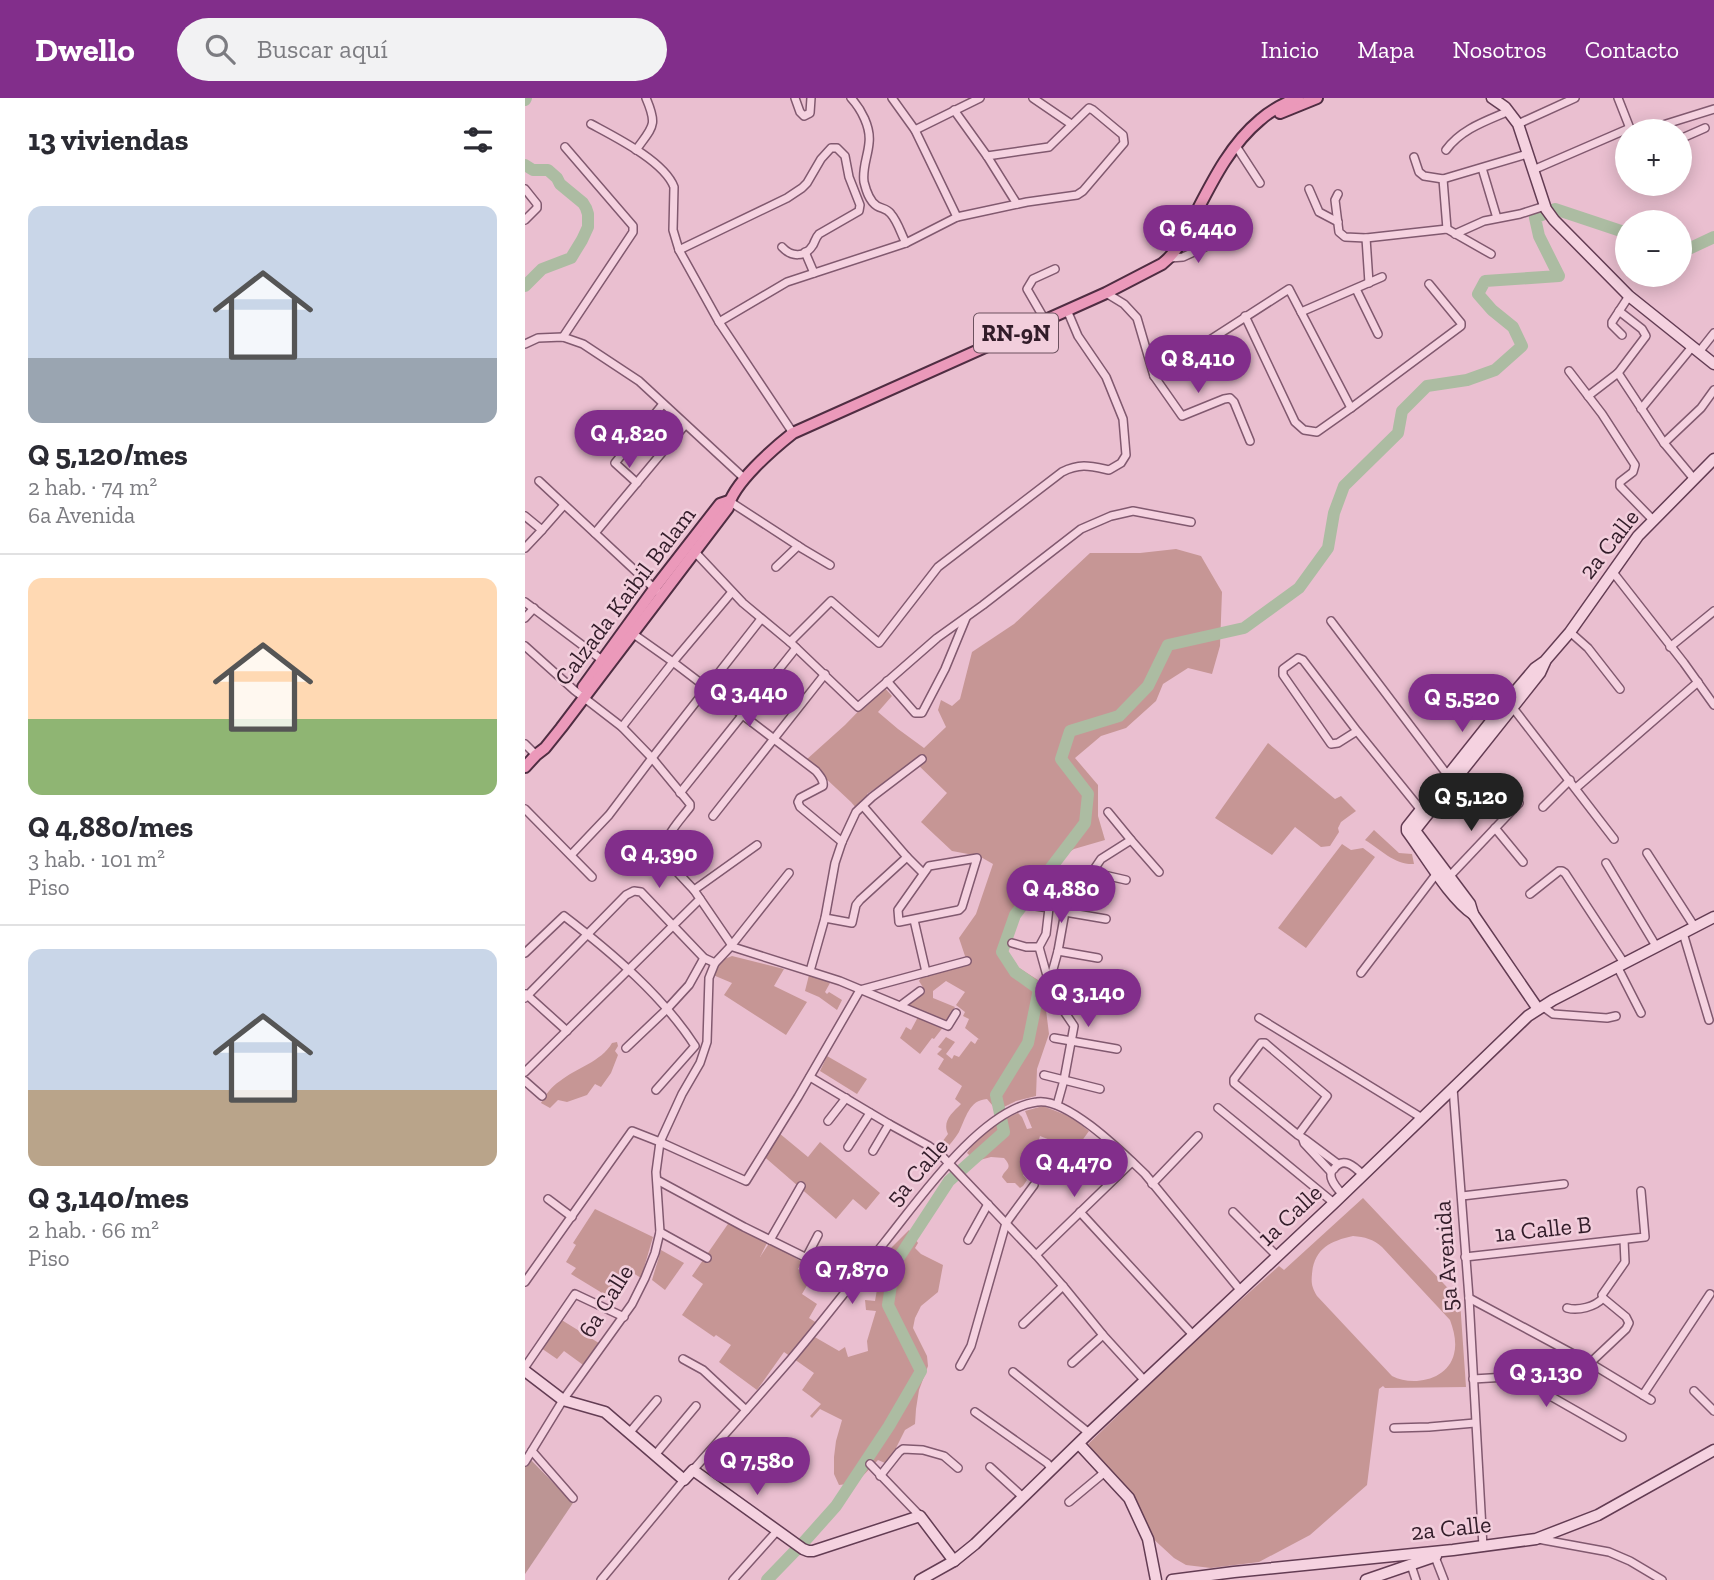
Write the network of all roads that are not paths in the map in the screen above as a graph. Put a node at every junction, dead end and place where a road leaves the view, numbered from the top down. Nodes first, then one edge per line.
1 (646, 98) edge
2 (795, 98) edge
3 (811, 98) edge
4 (851, 98) edge
5 (893, 98) edge
6 (980, 98) edge
7 (1033, 98) edge
8 (1298, 98) edge
9 (1317, 98) edge
10 (1492, 98) edge
11 (1575, 98) edge
12 (1618, 98) edge
13 (1714, 109) edge
14 (954, 110) junction
15 (1509, 111) junction
16 (1260, 119) junction
17 (1626, 119) edge
18 (1682, 119) edge
19 (591, 124) dead end
20 (1072, 124) junction
21 (1518, 124) junction
22 (1705, 128) dead end
23 (915, 130) junction
24 (1692, 134) edge
25 (1615, 136) edge
26 (1236, 146) junction
27 (565, 147) dead end
28 (636, 150) junction
29 (1446, 150) dead end
30 (1527, 154) junction
31 (987, 156) junction
32 (1414, 157) dead end
33 (1482, 168) junction
34 (1533, 170) junction
35 (1443, 179) junction
36 (1260, 183) dead end
37 (525, 189) edge
38 (1309, 189) dead end
39 (1338, 194) dead end
40 (1017, 204) junction
41 (1545, 207) junction
42 (957, 217) junction
43 (1497, 218) junction
44 (525, 220) edge
45 (1338, 222) junction
46 (1447, 229) junction
47 (1455, 234) junction
48 (1366, 238) junction
49 (1217, 242) dead end
50 (906, 243) junction
51 (782, 247) dead end
52 (679, 250) junction
53 (805, 252) junction
54 (1491, 254) dead end
55 (1170, 258) junction
56 (1055, 269) dead end
57 (814, 273) junction
58 (1382, 277) dead end
59 (1369, 283) junction
60 (1429, 284) dead end
61 (1356, 289) junction
62 (1106, 293) junction
63 (1629, 296) junction
64 (1067, 310) junction
65 (1619, 311) junction
66 (1301, 312) junction
67 (1245, 316) junction
68 (1045, 320) junction
69 (719, 322) junction
70 (1378, 334) dead end
71 (1714, 334) edge
72 (1622, 335) dead end
73 (563, 337) junction
74 (525, 344) edge
75 (1695, 350) junction
76 (1714, 364) edge
77 (1569, 371) dead end
78 (1618, 373) junction
79 (1154, 376) junction
80 (1714, 390) edge
81 (1588, 396) junction
82 (663, 404) junction
83 (1352, 408) junction
84 (1641, 409) junction
85 (685, 425) junction
86 (793, 433) junction
87 (1250, 441) dead end
88 (1664, 443) junction
89 (1714, 458) edge
90 (745, 479) junction
91 (1694, 479) junction
92 (539, 481) dead end
93 (637, 483) junction
94 (729, 500) junction
95 (564, 505) junction
96 (525, 516) edge
97 (1653, 520) junction
98 (1191, 522) dead end
99 (542, 530) junction
100 (595, 533) junction
101 (798, 546) junction
102 (525, 548) edge
103 (695, 551) junction
104 (830, 565) dead end
105 (776, 567) dead end
106 (1612, 571) junction
107 (658, 592) junction
108 (732, 592) junction
109 (525, 602) edge
110 (534, 608) junction
111 (1714, 611) edge
112 (967, 617) junction
113 (525, 618) edge
114 (761, 619) junction
115 (1331, 621) dead end
116 (1570, 632) junction
117 (632, 633) junction
118 (793, 645) junction
119 (525, 646) edge
120 (1670, 647) junction
121 (602, 660) junction
122 (673, 662) junction
123 (825, 674) junction
124 (887, 681) junction
125 (1698, 682) junction
126 (707, 688) junction
127 (1620, 689) dead end
128 (582, 695) junction
129 (1510, 704) junction
130 (1714, 705) edge
131 (742, 715) junction
132 (622, 727) junction
133 (1357, 731) junction
134 (775, 739) junction
135 (525, 744) edge
136 (536, 755) junction
137 (652, 758) junction
138 (922, 759) dead end
139 (525, 767) edge
140 (1451, 779) junction
141 (1570, 780) junction
142 (1576, 788) junction
143 (680, 793) junction
144 (1519, 803) dead end
145 (863, 806) junction
146 (1543, 807) dead end
147 (525, 808) edge
148 (1421, 810) junction
149 (1108, 812) dead end
150 (713, 816) dead end
151 (1495, 828) junction
152 (1411, 830) junction
153 (1614, 839) dead end
154 (1131, 840) junction
155 (842, 842) junction
156 (757, 845) dead end
157 (1647, 853) dead end
158 (571, 855) junction
159 (907, 858) junction
160 (1523, 862) dead end
161 (1606, 863) dead end
162 (1091, 872) junction
163 (1159, 872) dead end
164 (789, 873) dead end
165 (923, 873) junction
166 (1437, 873) junction
167 (592, 877) dead end
168 (1447, 879) junction
169 (1126, 880) dead end
170 (694, 890) junction
171 (1529, 894) dead end
172 (700, 899) junction
173 (1029, 905) dead end
174 (1065, 912) junction
175 (1714, 917) edge
176 (825, 918) junction
177 (1106, 919) dead end
178 (914, 920) junction
179 (1694, 926) junction
180 (673, 927) junction
181 (1682, 933) junction
182 (589, 935) junction
183 (1013, 943) dead end
184 (731, 946) junction
185 (1656, 946) junction
186 (1039, 947) junction
187 (1058, 951) junction
188 (525, 953) edge
189 (704, 958) junction
190 (1098, 958) dead end
191 (967, 961) dead end
192 (715, 963) junction
193 (1620, 965) junction
194 (628, 970) junction
195 (810, 971) junction
196 (926, 972) junction
197 (1361, 974) dead end
198 (1049, 984) junction
199 (860, 990) junction
200 (920, 991) dead end
201 (526, 996) edge
202 (1055, 998) junction
203 (1101, 1004) dead end
204 (900, 1006) junction
205 (1540, 1007) junction
206 (667, 1009) junction
207 (956, 1013) dead end
208 (1641, 1013) dead end
209 (1616, 1016) dead end
210 (1259, 1018) dead end
211 (1709, 1020) dead end
212 (567, 1031) junction
213 (1055, 1038) dead end
214 (1072, 1040) junction
215 (626, 1048) dead end
216 (1117, 1049) dead end
217 (525, 1072) edge
218 (1044, 1075) dead end
219 (810, 1077) junction
220 (1064, 1080) junction
221 (525, 1081) edge
222 (1453, 1088) junction
223 (1100, 1089) dead end
224 (656, 1090) dead end
225 (542, 1096) dead end
226 (846, 1098) junction
227 (1057, 1105) junction
228 (1218, 1108) dead end
229 (870, 1113) junction
230 (1422, 1118) junction
231 (828, 1121) dead end
232 (889, 1125) junction
233 (1198, 1136) dead end
234 (1300, 1137) junction
235 (660, 1142) junction
236 (848, 1147) dead end
237 (873, 1151) dead end
238 (1132, 1162) junction
239 (949, 1164) junction
240 (1338, 1164) junction
241 (1331, 1172) junction
242 (1363, 1175) junction
243 (657, 1180) junction
244 (1152, 1184) junction
245 (1564, 1184) dead end
246 (1034, 1185) dead end
247 (801, 1186) dead end
248 (1641, 1191) dead end
249 (1342, 1194) junction
250 (1462, 1196) junction
251 (548, 1199) dead end
252 (1333, 1203) junction
253 (988, 1204) junction
254 (1080, 1212) junction
255 (1233, 1212) dead end
256 (572, 1217) junction
257 (1006, 1223) junction
258 (660, 1232) junction
259 (818, 1235) dead end
260 (770, 1240) junction
261 (968, 1240) dead end
262 (1624, 1240) junction
263 (1036, 1255) junction
264 (1277, 1256) junction
265 (1465, 1257) junction
266 (707, 1258) dead end
267 (806, 1258) junction
268 (829, 1269) dead end
269 (525, 1282) edge
270 (1063, 1286) junction
271 (1241, 1290) junction
272 (1710, 1294) dead end
273 (1469, 1298) junction
274 (1603, 1298) junction
275 (1567, 1308) dead end
276 (624, 1317) junction
277 (1023, 1324) dead end
278 (1103, 1335) junction
279 (1193, 1335) junction
280 (683, 1359) dead end
281 (1072, 1363) dead end
282 (1590, 1363) junction
283 (960, 1366) dead end
284 (525, 1369) edge
285 (1013, 1372) dead end
286 (1473, 1379) junction
287 (1145, 1381) junction
288 (1694, 1391) dead end
289 (563, 1400) junction
290 (657, 1401) dead end
291 (696, 1406) dead end
292 (746, 1410) junction
293 (1714, 1411) edge
294 (975, 1412) dead end
295 (1475, 1423) junction
296 (1394, 1428) dead end
297 (630, 1432) junction
298 (1089, 1433) junction
299 (1622, 1437) dead end
300 (1079, 1444) junction
301 (1714, 1450) edge
302 (532, 1451) junction
303 (655, 1455) junction
304 (525, 1462) edge
305 (870, 1464) dead end
306 (990, 1466) dead end
307 (958, 1468) dead end
308 (1052, 1469) junction
309 (693, 1470) junction
310 (1105, 1472) junction
311 (880, 1476) junction
312 (684, 1480) junction
313 (1024, 1497) junction
314 (573, 1498) dead end
315 (1069, 1502) dead end
316 (920, 1516) junction
317 (777, 1531) junction
318 (1536, 1539) junction
319 (1483, 1547) junction
320 (1453, 1550) junction
321 (1435, 1557) junction
322 (954, 1561) junction
323 (1411, 1565) junction
324 (1236, 1576) edge
325 (1371, 1579) edge
326 (601, 1580) edge
327 (733, 1580) edge
328 (921, 1580) edge
329 (1156, 1580) edge
330 (1172, 1580) edge
331 (1416, 1580) edge
332 (1444, 1580) edge
333 (1662, 1580) edge

1 - 28 street
2 - 3 street
4 - 50 street
5 - 23 street
6 - 14 street
7 - 20 street
8 - 16 main road, Calzada Kaibil Balam / RN-9N
9 - 16 main road
10 - 15 street
11 - 21 street
12 - 17 street
13 - 18 street
14 - 23 street
14 - 31 street
15 - 21 street
15 - 29 street
16 - 26 main road, Calzada Kaibil Balam / RN-9N
19 - 28 street
20 - 31 street
20 - 40 street
21 - 30 street
22 - 24 street
23 - 42 street
25 - 34 street
26 - 36 street
26 - 55 main road, Calzada Kaibil Balam / RN-9N
27 - 73 street
28 - 52 street
30 - 33 street
30 - 34 street
31 - 40 street
32 - 35 street
33 - 35 street
33 - 43 street
34 - 41 street
35 - 46 street
37 - 44 street
38 - 45 street
39 - 45 street
40 - 42 street
41 - 43 street
41 - 63 street
42 - 50 street
43 - 47 street
45 - 48 street
46 - 47 street
46 - 48 street
47 - 54 street
48 - 59 street
49 - 55 street
50 - 57 street
51 - 53 street
52 - 53 street
52 - 69 street
53 - 57 street
55 - 62 main road, Calzada Kaibil Balam / RN-9N
56 - 68 street
57 - 69 street
58 - 59 street
59 - 61 street
60 - 83 street
61 - 66 street
61 - 70 street
62 - 64 main road, Calzada Kaibil Balam / RN-9N
62 - 79 street
63 - 65 street
63 - 75 street
64 - 68 main road, Calzada Kaibil Balam / RN-9N
64 - 118 street
65 - 72 street
65 - 78 street
66 - 67 street
66 - 83 street
67 - 79 street
67 - 83 street
68 - 86 main road, Calzada Kaibil Balam / RN-9N
69 - 86 street
71 - 75 street
73 - 74 street
73 - 82 street
75 - 76 street
75 - 84 street
77 - 81 street
78 - 81 street
78 - 84 street
79 - 87 street
80 - 88 street
81 - 97 street
82 - 85 street
82 - 93 street
84 - 88 street
85 - 90 street
85 - 93 street
86 - 90 main road, Calzada Kaibil Balam / RN-9N
88 - 91 street
89 - 91 street, 2a Calle
90 - 94 main road, Calzada Kaibil Balam / RN-9N
91 - 97 street, 2a Calle
92 - 95 street
93 - 100 street
94 - 101 street
94 - 103 main road, Calzada Kaibil Balam / RN-9N
94 - 107 main road, Calzada Kaibil Balam / RN-9N
95 - 99 street
95 - 100 street
96 - 99 street
97 - 106 street, 2a Calle
98 - 112 street
99 - 102 street
100 - 107 street
101 - 104 street
101 - 105 street
103 - 107 main road, Calzada Kaibil Balam / RN-9N
103 - 108 street
106 - 116 street, 2a Calle
106 - 120 street
107 - 117 main road, Calzada Kaibil Balam / RN-9N
107 - 121 main road, Calzada Kaibil Balam / RN-9N
108 - 114 street
108 - 122 street
109 - 110 street
110 - 113 street
110 - 121 street
111 - 120 street
112 - 124 street
112 - 124 street
114 - 118 street
114 - 126 street
115 - 140 street
116 - 127 street
116 - 129 street, 2a Calle
117 - 122 street
117 - 128 main road, Calzada Kaibil Balam / RN-9N
118 - 123 street
118 - 131 street
119 - 128 street
120 - 125 street
121 - 128 main road, Calzada Kaibil Balam / RN-9N
122 - 126 street
122 - 132 street
123 - 124 street
123 - 134 street
125 - 130 street
125 - 142 street
126 - 131 street
126 - 137 street
128 - 132 street
128 - 136 main road, Calzada Kaibil Balam / RN-9N
129 - 140 street, 2a Calle
129 - 141 street
131 - 134 street
131 - 143 street
132 - 137 street
133 - 133 street
133 - 148 street
134 - 150 street
134 - 155 street
135 - 136 street
136 - 139 main road, Calzada Kaibil Balam / RN-9N
137 - 143 street
137 - 158 street
138 - 145 street
140 - 148 street, 2a Calle
140 - 152 street, 2a Calle
141 - 142 street
141 - 146 street
142 - 153 street
143 - 170 street
144 - 151 street
145 - 155 street
145 - 159 street
147 - 158 street
148 - 152 street, 2a Calle
149 - 154 street
151 - 160 street
151 - 168 street
152 - 166 street
152 - 168 street
154 - 162 street
154 - 163 street
155 - 176 street
156 - 170 street
157 - 179 street
158 - 167 street
159 - 165 street
159 - 176 street
161 - 185 street
162 - 169 street
162 - 174 street
164 - 184 street
165 - 178 street
165 - 178 street
166 - 168 street
166 - 197 street
168 - 205 street
170 - 172 street
171 - 193 street
172 - 180 street
172 - 184 street
173 - 186 street
174 - 177 street
174 - 187 street
175 - 179 street, 1a Calle
176 - 195 street
178 - 196 street
179 - 181 street, 1a Calle
180 - 182 street
180 - 189 street
180 - 194 street
181 - 185 street, 1a Calle
181 - 211 street
182 - 188 street
182 - 194 street
182 - 201 street
183 - 186 street
184 - 192 street
184 - 195 street
185 - 193 street, 1a Calle
186 - 198 street
187 - 190 street
187 - 198 street
189 - 192 street
189 - 206 street
191 - 196 street
192 - 235 street
193 - 205 street, 1a Calle
193 - 208 street
194 - 206 street
194 - 212 street
195 - 199 street
196 - 199 street
198 - 202 street
199 - 204 street
199 - 219 street
200 - 204 street
201 - 212 street
202 - 203 street
202 - 214 street
204 - 207 street
205 - 209 street
205 - 222 street, 1a Calle
206 - 215 street
206 - 224 street
210 - 230 street
212 - 217 street
213 - 214 street
214 - 216 street
214 - 220 street
218 - 220 street
219 - 226 street
219 - 235 street
220 - 223 street
220 - 227 street
221 - 225 street
222 - 230 street, 1a Calle
222 - 250 street, 5a Avenida
226 - 229 street
226 - 231 street
227 - 238 street
227 - 239 street, 5a Calle
228 - 252 street
229 - 232 street
229 - 236 street
230 - 242 street, 1a Calle
232 - 237 street
232 - 239 street
233 - 244 street
234 - 234 street
234 - 240 street
234 - 241 street
235 - 243 street, 6a Calle
235 - 256 street
238 - 244 street
238 - 254 street
239 - 253 street
239 - 292 street, 5a Calle
240 - 241 street
240 - 242 street
241 - 249 street
242 - 249 street, 1a Calle
243 - 258 street, 6a Calle
243 - 260 street
244 - 271 street
245 - 250 street
246 - 257 street
247 - 260 street
248 - 262 street
249 - 252 street, 1a Calle
250 - 265 street, 5a Avenida
251 - 256 street
252 - 264 street, 1a Calle
253 - 257 street
253 - 261 street
254 - 263 street
254 - 279 street
255 - 264 street
256 - 269 street
257 - 263 street
257 - 283 street
258 - 266 street
258 - 276 street, 6a Calle
259 - 267 street
260 - 267 street
262 - 265 street, 1a Calle B
262 - 274 street
263 - 270 street
264 - 271 street, 1a Calle
265 - 273 street, 5a Avenida
267 - 268 street
270 - 277 street
270 - 278 street
271 - 279 street, 1a Calle
272 - 282 street
273 - 282 street
273 - 286 street, 5a Avenida
274 - 275 street
274 - 282 street
276 - 284 street
276 - 289 street, 6a Calle
278 - 281 street
278 - 287 street
279 - 287 street, 1a Calle
280 - 292 street
284 - 289 street
285 - 298 street
286 - 295 street, 5a Avenida
286 - 299 street
287 - 298 street, 1a Calle
288 - 293 street
289 - 297 street
289 - 302 street, 6a Calle
290 - 297 street
291 - 303 street
292 - 309 street, 5a Calle
294 - 308 street
295 - 296 street
295 - 319 street, 5a Avenida
297 - 303 street
298 - 300 street, 1a Calle
300 - 308 street, 1a Calle
300 - 310 street
301 - 318 street, 2a Calle
302 - 304 street, 6a Calle
302 - 314 street
303 - 312 street
305 - 311 street
306 - 313 street
307 - 311 street
308 - 313 street, 1a Calle
309 - 312 street, 5a Calle
309 - 317 street
310 - 315 street
310 - 329 street
311 - 316 street
312 - 326 street, 5a Calle
313 - 322 street, 1a Calle
316 - 317 street
316 - 322 street
317 - 327 street
318 - 319 street, 2a Calle
318 - 333 street
319 - 320 street, 2a Calle
320 - 321 street
320 - 324 street, 2a Calle
321 - 323 street
321 - 332 street
322 - 328 street, 1a Calle
323 - 325 street
323 - 331 street
324 - 330 street, 2a Calle

